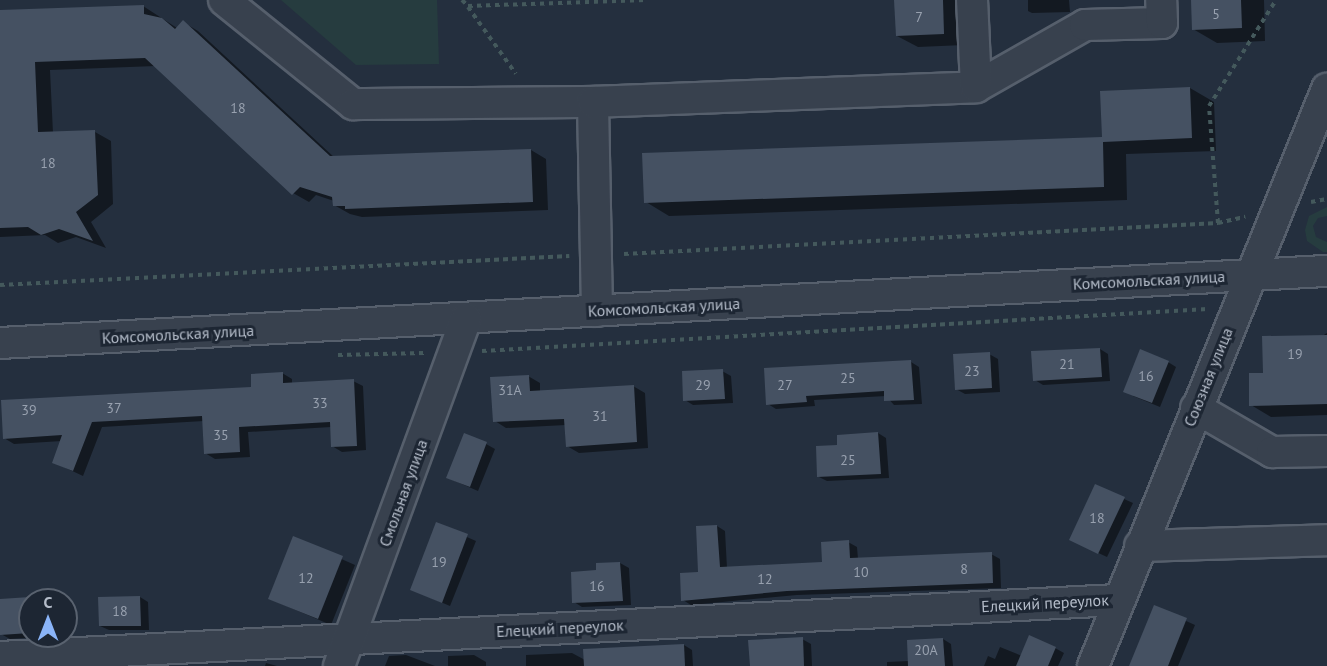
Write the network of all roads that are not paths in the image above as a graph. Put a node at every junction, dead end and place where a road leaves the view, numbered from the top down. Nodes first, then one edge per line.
1 (224, 0) edge
2 (972, 0) edge
3 (1161, 0) edge
4 (976, 87) junction
5 (1327, 89) edge
6 (593, 102) junction
7 (1327, 271) edge
8 (1249, 274) junction
9 (597, 311) junction
10 (466, 319) junction
11 (0, 343) edge
12 (1196, 408) junction
13 (1327, 451) edge
14 (1327, 540) edge
15 (1140, 546) junction
16 (1119, 600) junction
17 (344, 653) edge
18 (0, 657) edge
19 (1092, 666) edge

1 - 6 street
2 - 4 street
3 - 4 street
4 - 6 street
5 - 8 street, Союзная улица
6 - 9 street
7 - 8 street, Комсомольская улица
8 - 9 street, Комсомольская улица
8 - 12 street, Союзная улица
9 - 10 street, Комсомольская улица
10 - 11 street, Комсомольская улица
10 - 17 street, Смольная улица
12 - 13 street
12 - 15 street, Союзная улица
14 - 15 street
15 - 16 street, Союзная улица
16 - 17 street, Елецкий переулок
16 - 19 street, Союзная улица
17 - 18 street, Елецкий переулок

